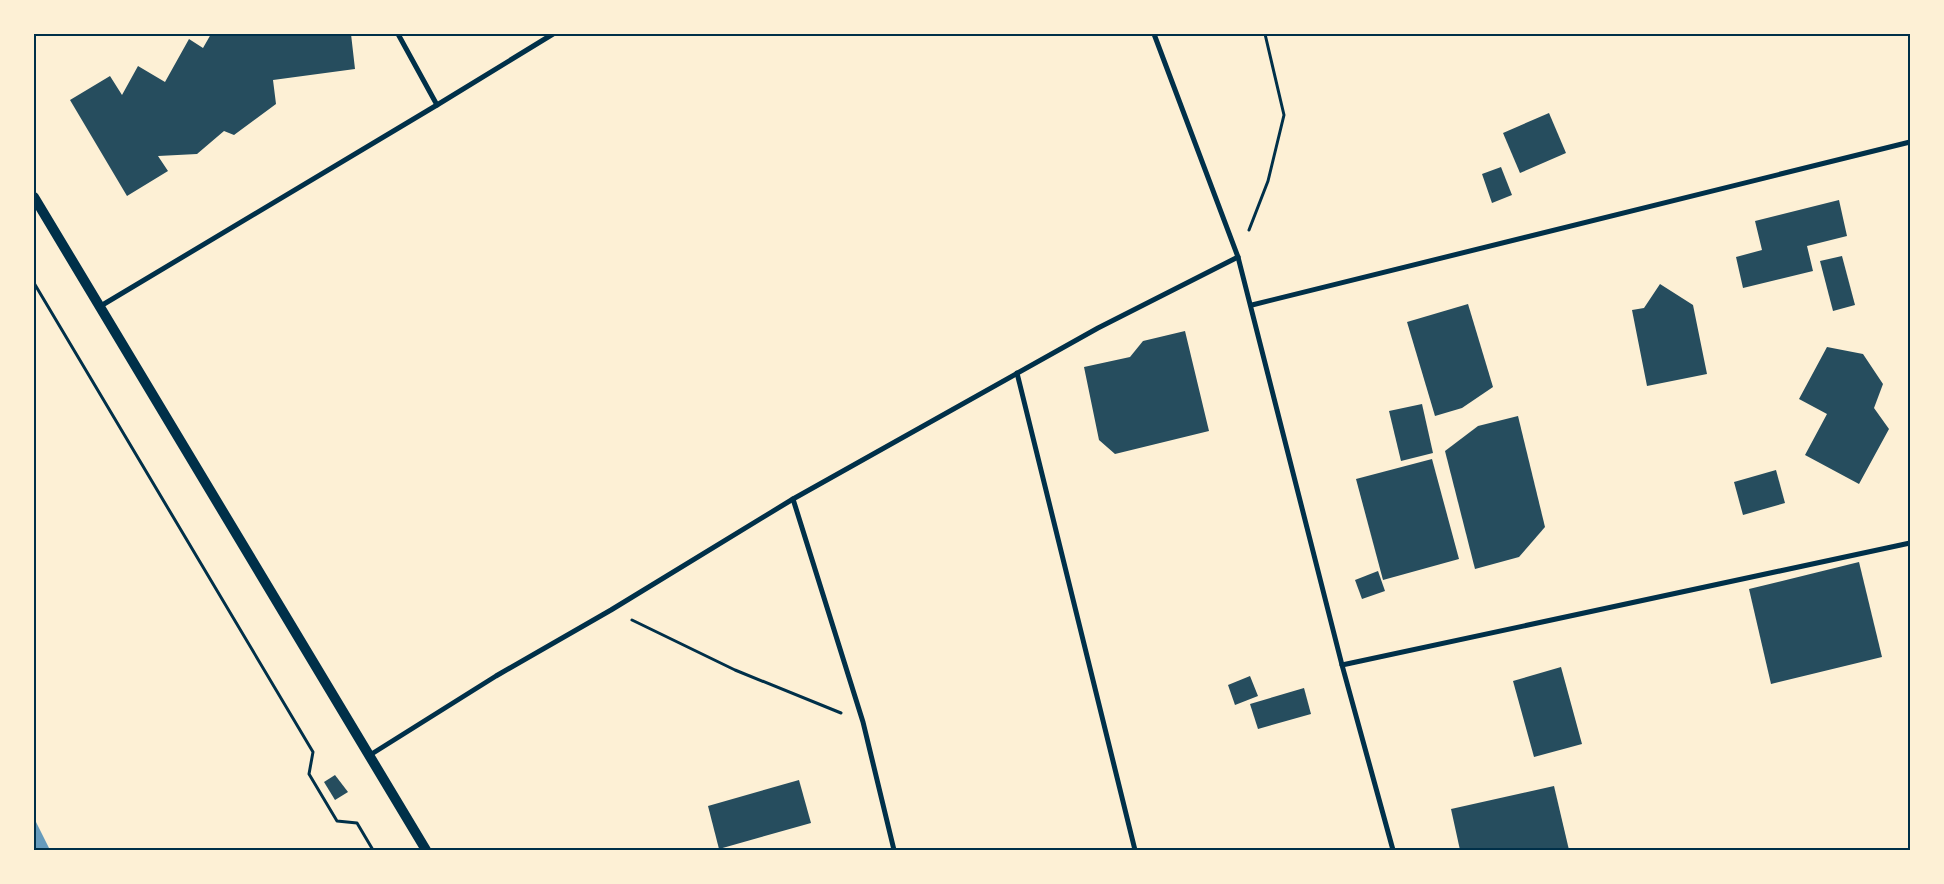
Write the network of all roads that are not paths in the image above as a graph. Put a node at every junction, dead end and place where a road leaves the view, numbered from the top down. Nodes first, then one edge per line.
1 (398, 34) edge
2 (553, 34) edge
3 (1154, 34) edge
4 (437, 106) junction
5 (1910, 142) edge
6 (34, 198) edge
7 (1238, 257) junction
8 (1252, 305) junction
9 (99, 307) junction
10 (1017, 373) junction
11 (794, 500) junction
12 (1910, 543) edge
13 (1342, 665) junction
14 (370, 755) junction
15 (426, 850) edge
16 (894, 850) edge
17 (1135, 850) edge
18 (1393, 850) edge

1 - 4 street
2 - 4 street
3 - 7 street
4 - 9 street
5 - 8 street
6 - 9 main road
7 - 8 street
7 - 10 street
8 - 13 street
9 - 14 main road
10 - 11 street
10 - 17 street
11 - 14 street
11 - 16 street
12 - 13 street
13 - 18 street
14 - 15 main road

